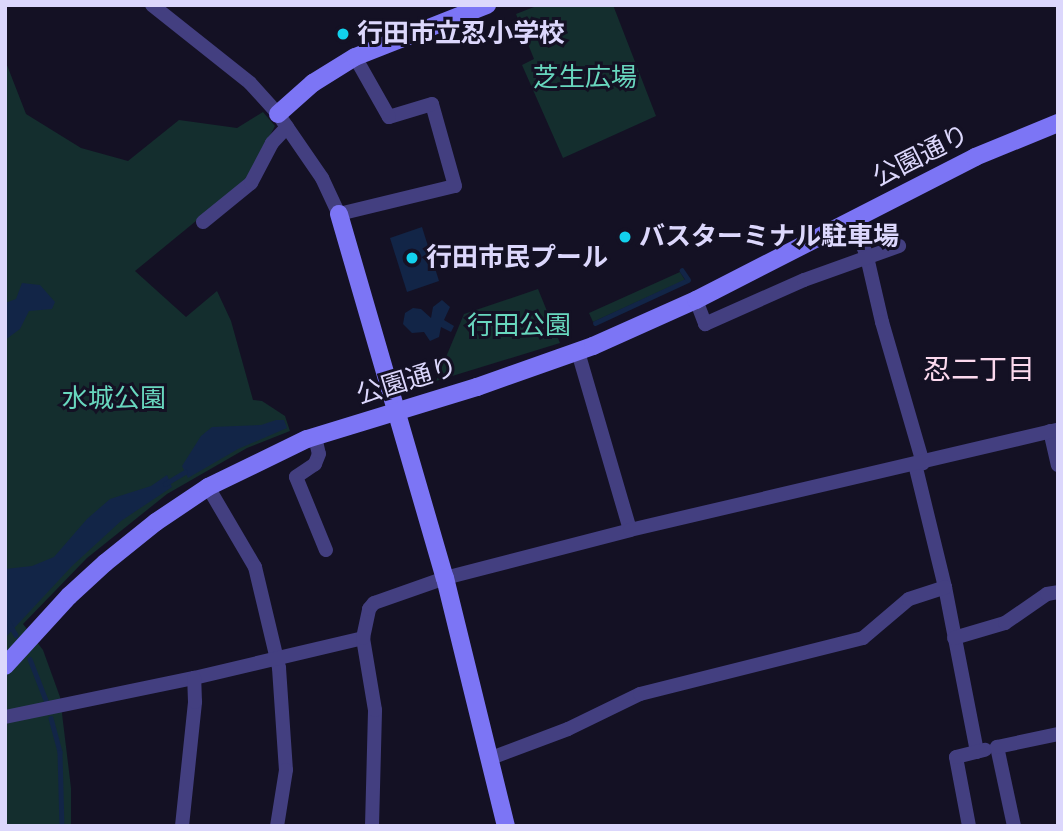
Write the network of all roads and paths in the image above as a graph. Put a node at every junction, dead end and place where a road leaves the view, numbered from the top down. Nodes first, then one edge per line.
1 (152, 5) edge
2 (487, 5) edge
3 (355, 57) junction
4 (283, 120) junction
5 (1058, 123) edge
6 (339, 214) junction
7 (853, 220) junction
8 (203, 222) dead end
9 (899, 246) dead end
10 (867, 257) junction
11 (696, 300) junction
12 (578, 352) junction
13 (399, 411) junction
14 (1054, 430) edge
15 (315, 436) junction
16 (919, 464) junction
17 (1058, 465) edge
18 (208, 487) junction
19 (631, 530) junction
20 (326, 550) dead end
21 (446, 578) junction
22 (945, 587) junction
23 (1058, 592) edge
24 (363, 638) junction
25 (954, 639) junction
26 (276, 658) junction
27 (5, 666) edge
28 (194, 678) junction
29 (5, 717) edge
30 (1058, 734) edge
31 (997, 747) junction
32 (977, 752) junction
33 (491, 758) junction
34 (182, 826) edge
35 (277, 826) edge
36 (372, 826) edge
37 (506, 826) edge
38 (969, 826) edge
39 (1014, 826) edge

1 - 4 street
2 - 3 street
3 - 4 street
3 - 6 street
4 - 6 street
4 - 8 street
5 - 7 street, 公園通り
6 - 13 street
7 - 10 street
7 - 11 street, 公園通り
9 - 10 street
10 - 11 street
10 - 16 street
11 - 12 street, 公園通り
12 - 13 street, 公園通り
12 - 19 street
13 - 15 street, 公園通り
13 - 21 street
14 - 16 street
14 - 17 street
15 - 18 street, 公園通り
15 - 20 street
16 - 19 street
16 - 22 street
18 - 26 street
18 - 27 street, 公園通り
19 - 21 street
21 - 24 street
21 - 33 street
22 - 25 street
22 - 33 street
23 - 25 street
24 - 26 street
24 - 36 street
25 - 32 street
26 - 28 street
26 - 35 street
28 - 29 street
28 - 34 street
30 - 31 street
31 - 32 street
31 - 39 street
32 - 38 street
33 - 37 street

